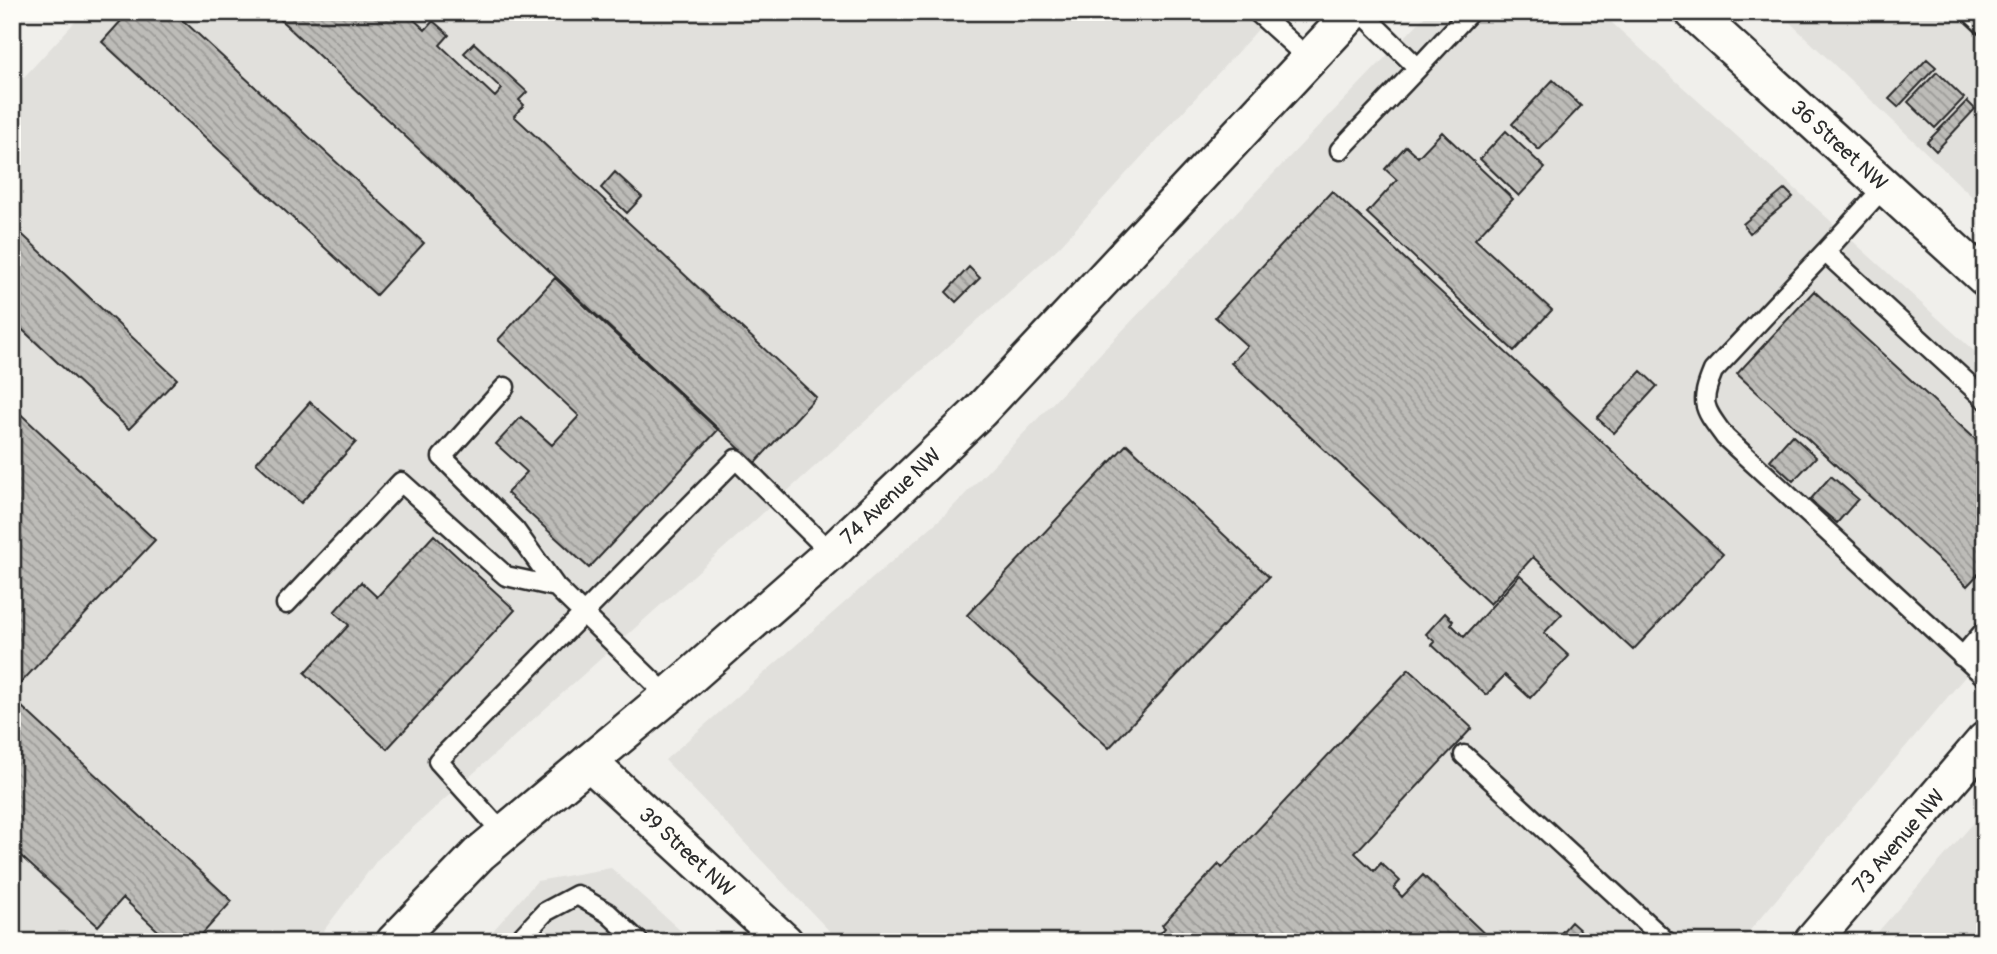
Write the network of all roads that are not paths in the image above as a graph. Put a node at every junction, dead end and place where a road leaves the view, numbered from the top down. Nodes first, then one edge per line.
1 (1257, 12) edge
2 (1353, 12) edge
3 (1361, 12) edge
4 (1470, 12) edge
5 (1693, 12) edge
6 (1970, 12) edge
7 (1985, 26) edge
8 (1309, 59) junction
9 (1418, 68) junction
10 (1339, 150) dead end
11 (1885, 187) junction
12 (1825, 252) junction
13 (1985, 278) edge
14 (505, 387) dead end
15 (1985, 399) edge
16 (831, 553) junction
17 (556, 587) junction
18 (286, 604) dead end
19 (584, 613) junction
20 (1985, 630) edge
21 (1962, 657) junction
22 (1985, 677) edge
23 (668, 696) junction
24 (1985, 740) edge
25 (1464, 755) dead end
26 (589, 762) junction
27 (503, 833) junction
28 (394, 942) edge
29 (517, 942) edge
30 (639, 942) edge
31 (785, 942) edge
32 (1667, 942) edge
33 (1812, 942) edge

1 - 8 lane
2 - 8 street, 74 Avenue NW
3 - 9 lane
4 - 9 lane
5 - 11 street, 36 Street NW
6 - 7 lane
8 - 16 street, 74 Avenue NW
9 - 10 lane
11 - 12 lane
11 - 13 street, 36 Street NW
12 - 15 lane
12 - 21 lane
14 - 17 lane
16 - 19 lane
16 - 23 street, 74 Avenue NW
17 - 18 lane
17 - 19 lane
19 - 23 lane
19 - 27 lane
20 - 21 lane
21 - 22 lane
23 - 26 street, 74 Avenue NW
24 - 33 street, 73 Avenue NW
25 - 32 lane
26 - 27 street, 74 Avenue NW
26 - 31 street, 39 Street NW
27 - 28 street, 74 Avenue NW
29 - 30 lane

